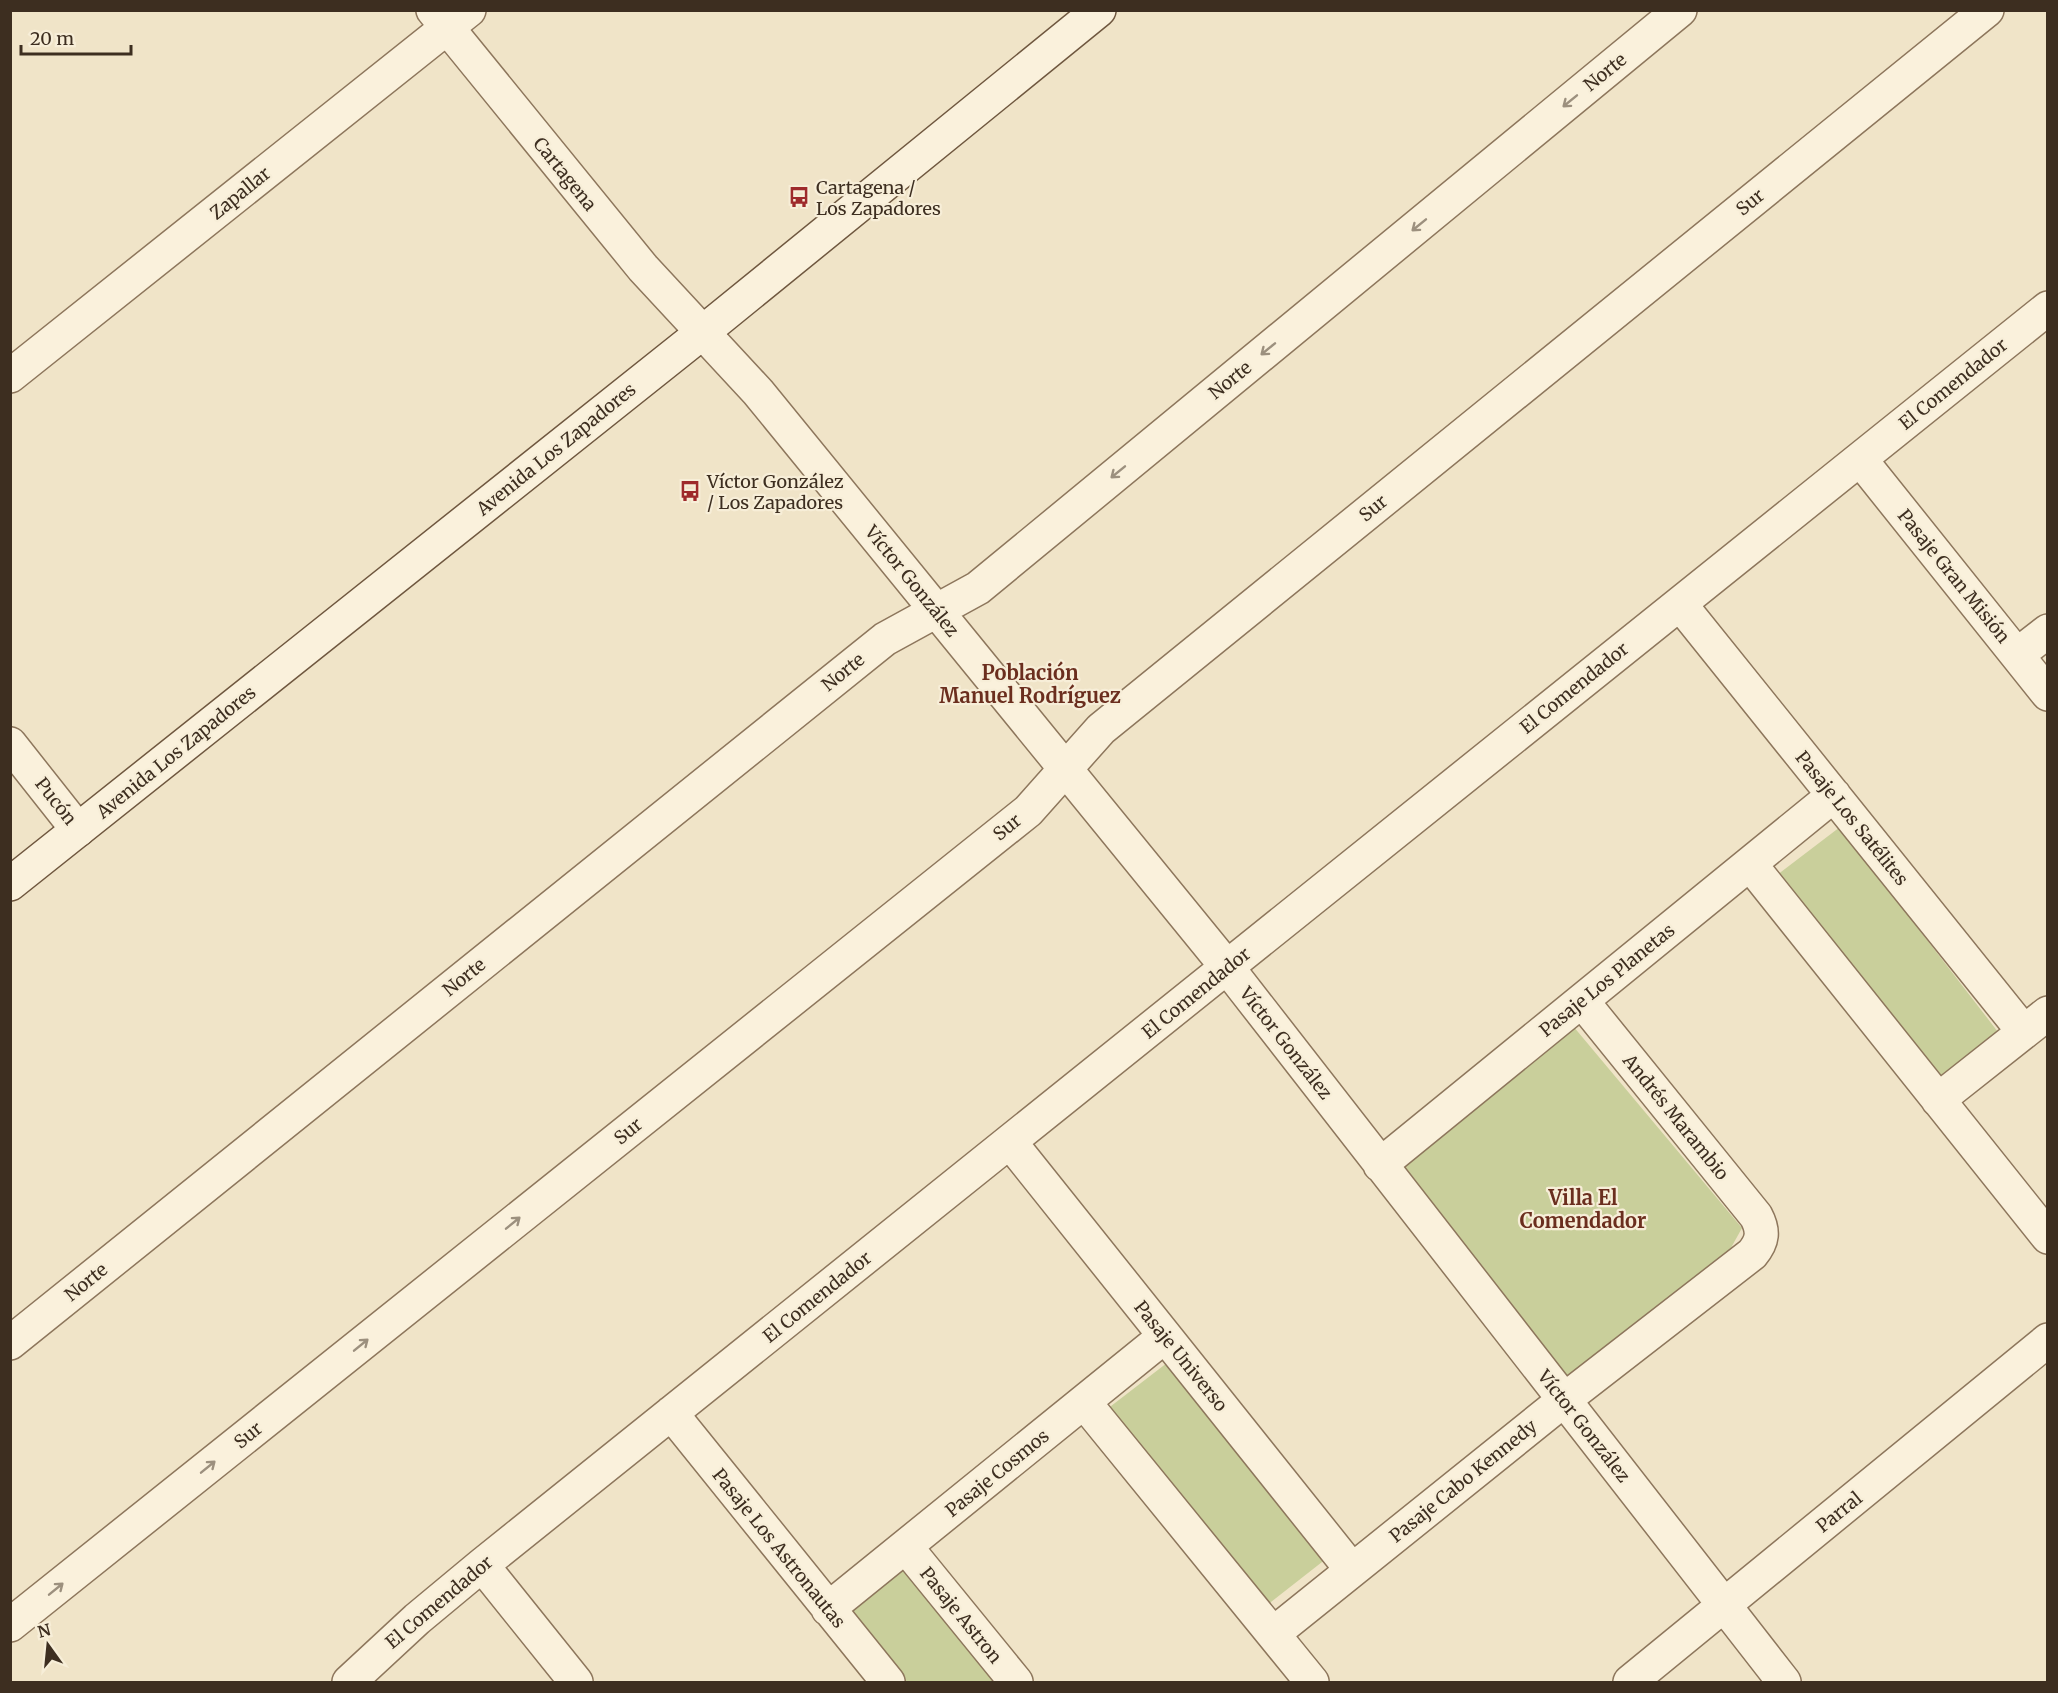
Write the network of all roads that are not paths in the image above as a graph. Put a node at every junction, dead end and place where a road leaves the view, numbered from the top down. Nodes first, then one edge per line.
1 (1099, 10) edge
2 (1680, 10) edge
3 (1987, 10) edge
4 (449, 16) edge
5 (2048, 308) edge
6 (703, 332) junction
7 (10, 376) edge
8 (1860, 459) junction
9 (1680, 604) junction
10 (936, 610) junction
11 (2048, 631) edge
12 (2017, 655) junction
13 (2048, 694) edge
14 (10, 744) edge
15 (1066, 770) junction
16 (1834, 795) junction
17 (78, 830) junction
18 (1750, 864) junction
19 (10, 884) edge
20 (1227, 967) junction
21 (1582, 1001) junction
22 (2036, 1023) edge
23 (1938, 1100) junction
24 (1010, 1142) junction
25 (1380, 1165) junction
26 (1762, 1236) joint
27 (2048, 1237) edge
28 (1165, 1336) junction
29 (2048, 1340) edge
30 (10, 1343) edge
31 (1564, 1400) junction
32 (1084, 1402) junction
33 (671, 1413) junction
34 (906, 1547) junction
35 (482, 1565) junction
36 (1352, 1570) junction
37 (1725, 1606) junction
38 (828, 1609) junction
39 (10, 1625) edge
40 (1272, 1634) junction
41 (349, 1683) edge
42 (576, 1683) edge
43 (888, 1683) edge
44 (1016, 1683) edge
45 (1312, 1683) edge
46 (1630, 1683) edge
47 (1784, 1683) edge

1 - 6 street, Avenida Los Zapadores
2 -> 10 street, Norte
3 - 15 street, Sur
4 - 6 street, Cartagena
4 - 7 street, Zapallar
5 - 8 street, El Comendador
6 - 10 street, Víctor González
6 - 17 street, Avenida Los Zapadores
8 - 9 street, El Comendador
8 - 12 street, Pasaje Gran Misión
9 - 16 street, Pasaje Los Satélites
9 - 20 street, El Comendador
10 - 15 street, Víctor González
10 - 30 street, Norte
11 - 12 street
12 - 13 street, Pasaje Gran Misión
14 - 17 street, Pucón
15 - 20 street, Víctor González
39 -> 15 street, Sur
16 - 18 street, Pasaje Los Planetas
16 - 22 street, Pasaje Los Satélites
17 - 19 street, Avenida Los Zapadores
18 - 21 street, Pasaje Los Planetas
18 - 23 street
20 - 24 street, El Comendador
20 - 25 street, Víctor González
21 - 25 street, Pasaje Los Planetas
21 - 26 street, Andrés Marambio
22 - 23 street
23 - 27 street
24 - 28 street, Pasaje Universo
24 - 33 street, El Comendador
25 - 31 street, Víctor González
26 - 31 street, Pasaje Cabo Kennedy
28 - 32 street, Pasaje Cosmos
28 - 36 street, Pasaje Universo
29 - 37 street, Parral
31 - 36 street, Pasaje Cabo Kennedy
31 - 37 street, Víctor González
32 - 34 street, Pasaje Cosmos
32 - 40 street
33 - 35 street, El Comendador
33 - 38 street, Pasaje Los Astronautas
34 - 38 street, Pasaje Cosmos
34 - 44 street, Pasaje Astron
35 - 41 street, El Comendador
35 - 42 street
36 - 40 street, Pasaje Cabo Kennedy
37 - 46 street, Parral
37 - 47 street, Víctor González
38 - 43 street, Pasaje Los Astronautas
40 - 45 street

